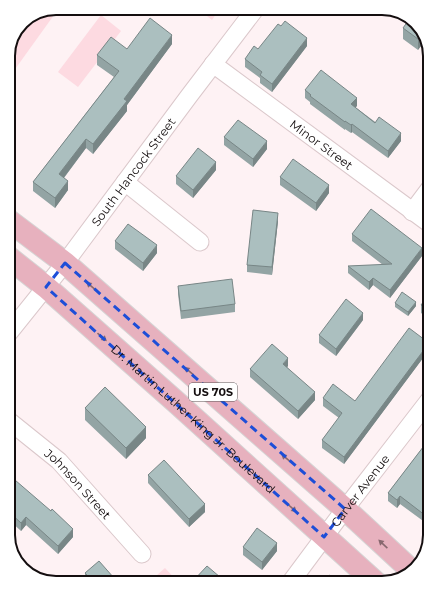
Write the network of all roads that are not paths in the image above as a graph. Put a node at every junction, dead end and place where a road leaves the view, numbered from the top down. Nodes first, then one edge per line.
1 (251, 15) edge
2 (213, 64) junction
3 (125, 182) junction
4 (423, 197) edge
5 (412, 212) junction
6 (423, 219) edge
7 (15, 225) edge
8 (200, 242) dead end
9 (15, 263) edge
10 (65, 263) junction
11 (46, 287) junction
12 (15, 325) edge
13 (423, 408) edge
14 (15, 426) edge
15 (345, 509) junction
16 (324, 537) junction
17 (142, 554) dead end
18 (408, 567) edge
19 (295, 576) edge
20 (368, 576) edge

1 - 2 street, South Hancock Street
2 - 3 street, South Hancock Street
2 - 5 street, Minor Street
3 - 8 street
3 - 10 street, South Hancock Street
4 - 5 street
5 - 6 street, Minor Street
7 - 10 main road, US 70S
9 - 11 main road, Dr. Martin Luther King Jr. Boulevard / US 70S
10 - 11 street, South Hancock Street
15 -> 10 main road, US 70S
11 - 12 street, South Hancock Street
11 -> 16 main road, Dr. Martin Luther King Jr. Boulevard / US 70S
13 - 15 street, Carver Avenue
14 - 17 street, Johnson Street
15 - 16 street, Carver Avenue
18 -> 15 main road, US 70S
16 - 19 street, Carver Avenue
16 - 20 main road, Dr. Martin Luther King Jr. Boulevard / US 70S

